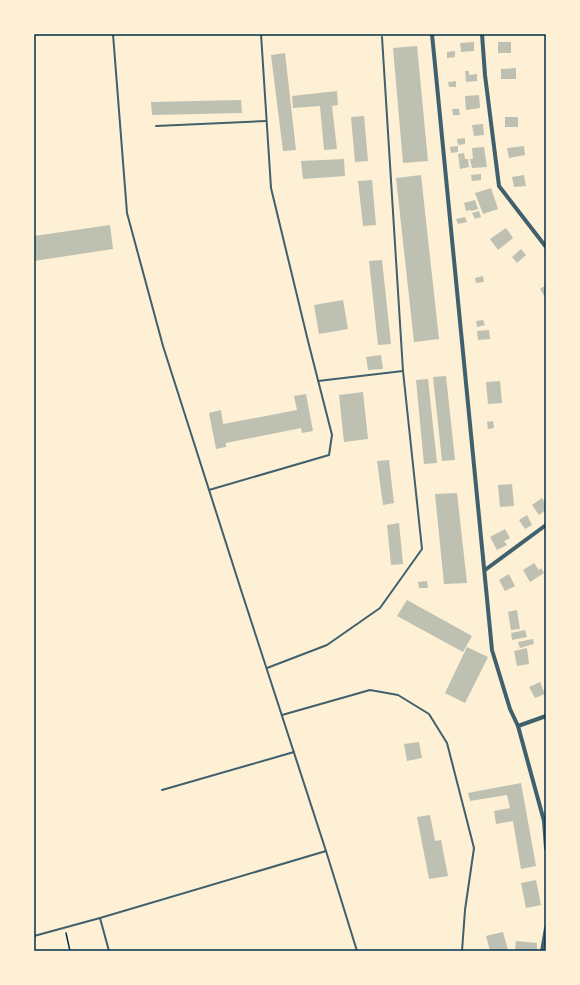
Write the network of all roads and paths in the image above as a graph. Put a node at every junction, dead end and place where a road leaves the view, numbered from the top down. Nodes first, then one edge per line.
1 (113, 34) edge
2 (261, 34) edge
3 (432, 34) edge
4 (482, 34) edge
5 (382, 37) dead end
6 (266, 121) junction
7 (156, 126) dead end
8 (546, 247) edge
9 (403, 371) junction
10 (318, 381) junction
11 (209, 490) junction
12 (546, 525) edge
13 (485, 570) junction
14 (266, 668) junction
15 (282, 715) junction
16 (546, 716) edge
17 (518, 726) junction
18 (294, 752) junction
19 (162, 790) dead end
20 (546, 848) edge
21 (326, 851) junction
22 (100, 918) junction
23 (64, 928) junction
24 (546, 928) edge
25 (34, 936) edge
26 (70, 951) edge
27 (110, 951) edge
28 (356, 951) edge
29 (462, 951) edge
30 (542, 951) edge

1 - 11 lane
2 - 6 lane
3 - 13 street
4 - 8 street
5 - 9 lane
6 - 7 lane
6 - 10 lane
9 - 10 lane
9 - 14 lane
10 - 11 lane
11 - 14 lane
12 - 13 street
13 - 17 street
14 - 15 lane
15 - 18 lane
15 - 29 lane
16 - 17 street
17 - 20 street
18 - 19 lane
18 - 21 lane
21 - 22 lane
21 - 28 lane
22 - 23 lane
22 - 27 lane
23 - 25 lane
23 - 26 path
24 - 30 street

